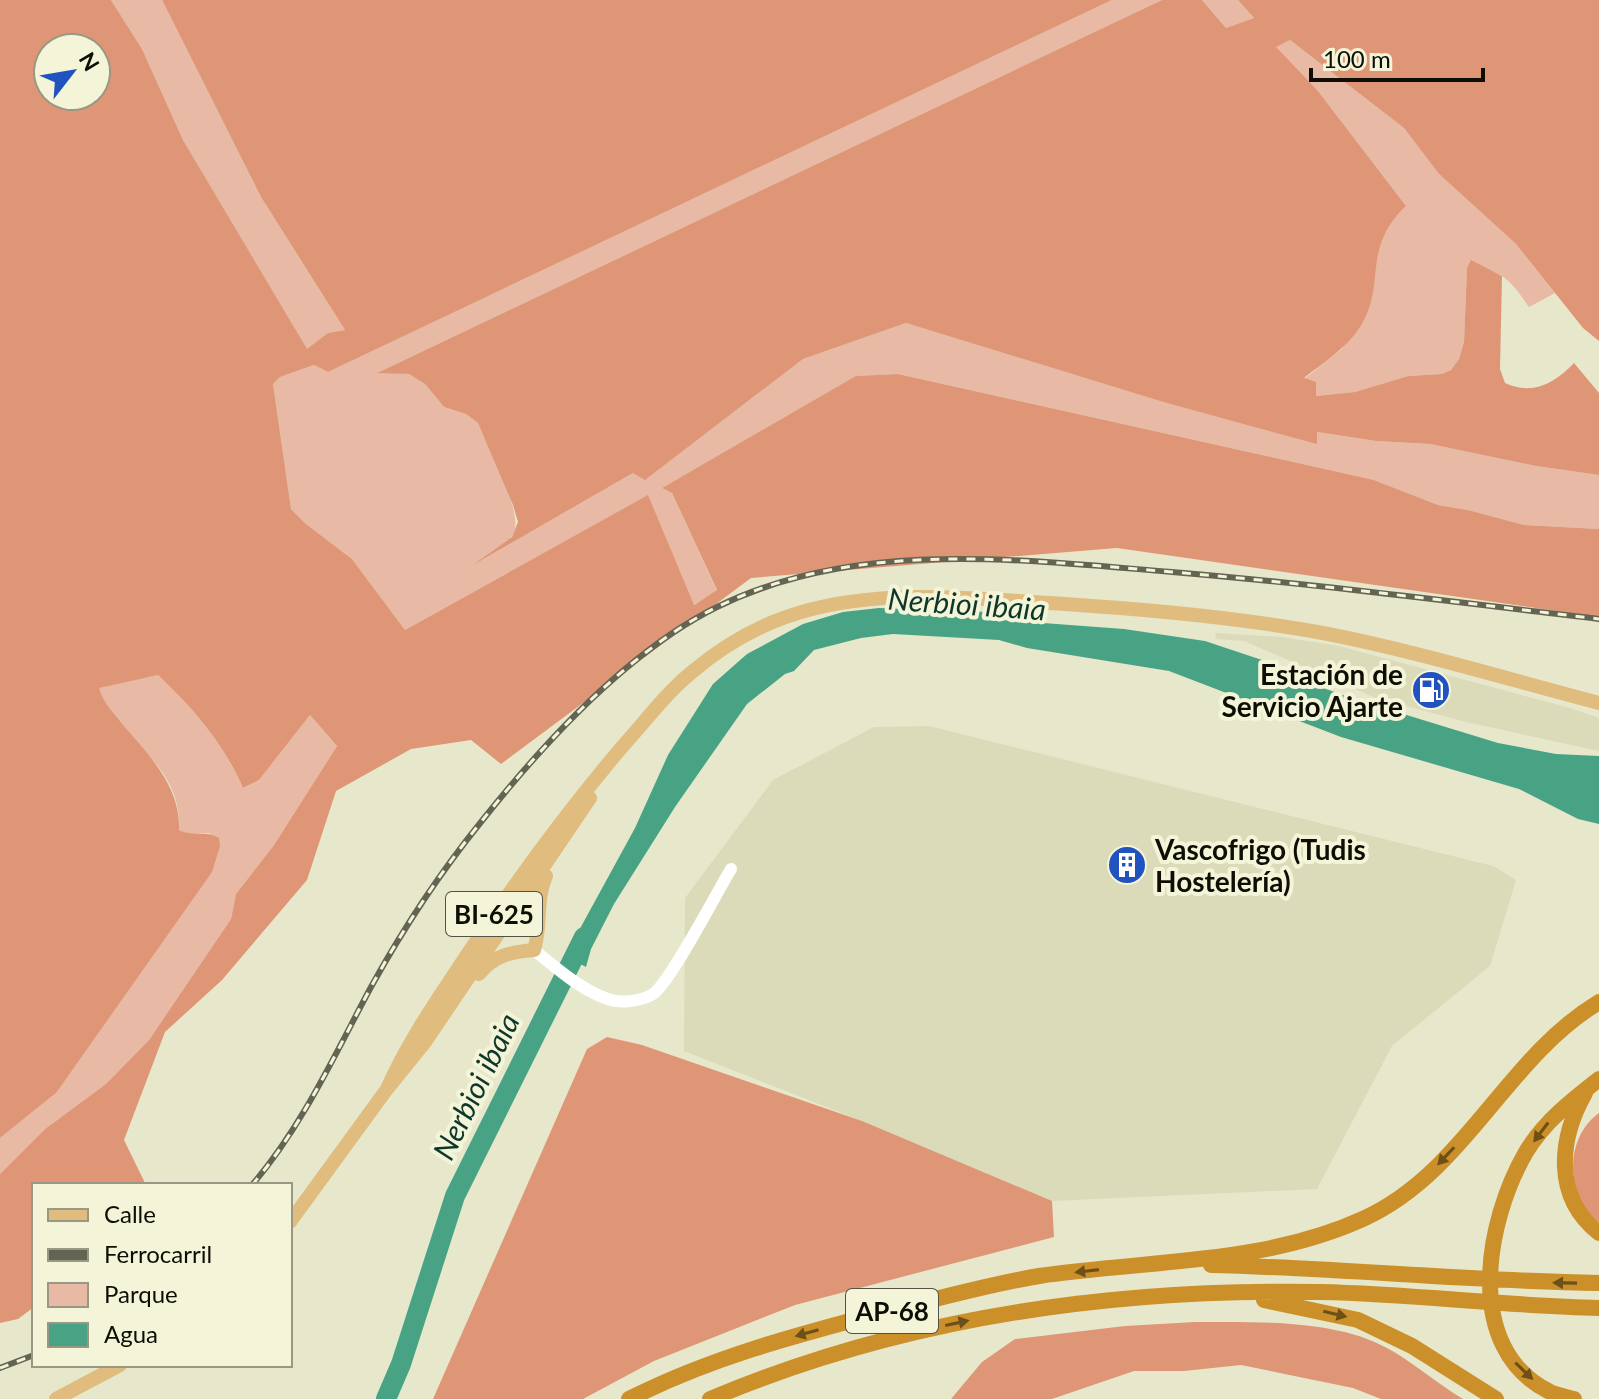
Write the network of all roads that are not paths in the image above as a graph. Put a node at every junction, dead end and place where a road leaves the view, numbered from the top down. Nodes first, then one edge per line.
1 (1599, 703) edge
2 (619, 751) junction
3 (594, 793) junction
4 (555, 829) junction
5 (731, 869) dead end
6 (503, 924) junction
7 (537, 929) junction
8 (527, 951) junction
9 (444, 989) junction
10 (1599, 1002) edge
11 (425, 1042) junction
12 (1599, 1079) edge
13 (387, 1089) junction
14 (292, 1219) edge
15 (1599, 1233) edge
16 (1165, 1264) junction
17 (1599, 1283) edge
18 (1231, 1294) junction
19 (1599, 1308) edge
20 (116, 1367) edge
21 (56, 1399) edge
22 (629, 1399) edge
23 (710, 1399) edge
24 (1496, 1399) edge
25 (1574, 1399) edge

1 - 2 main road, BI-625
2 - 3 main road
2 - 4 main road, BI-625
3 - 6 main road
3 - 7 main road
4 - 6 main road
4 - 9 main road, BI-625
5 - 8 street
6 - 7 main road
6 - 8 main road
6 - 9 main road
6 - 11 main road
7 - 8 main road
8 - 11 main road
9 - 13 main road, BI-625
10 -> 16 highway
11 - 13 main road
12 - 15 highway
12 -> 25 highway
13 - 14 main road, BI-625
17 -> 16 highway, AP-68
16 -> 22 highway, AP-68
18 - 19 highway, AP-68
23 -> 18 highway, AP-68
18 -> 24 highway
20 - 21 main road

